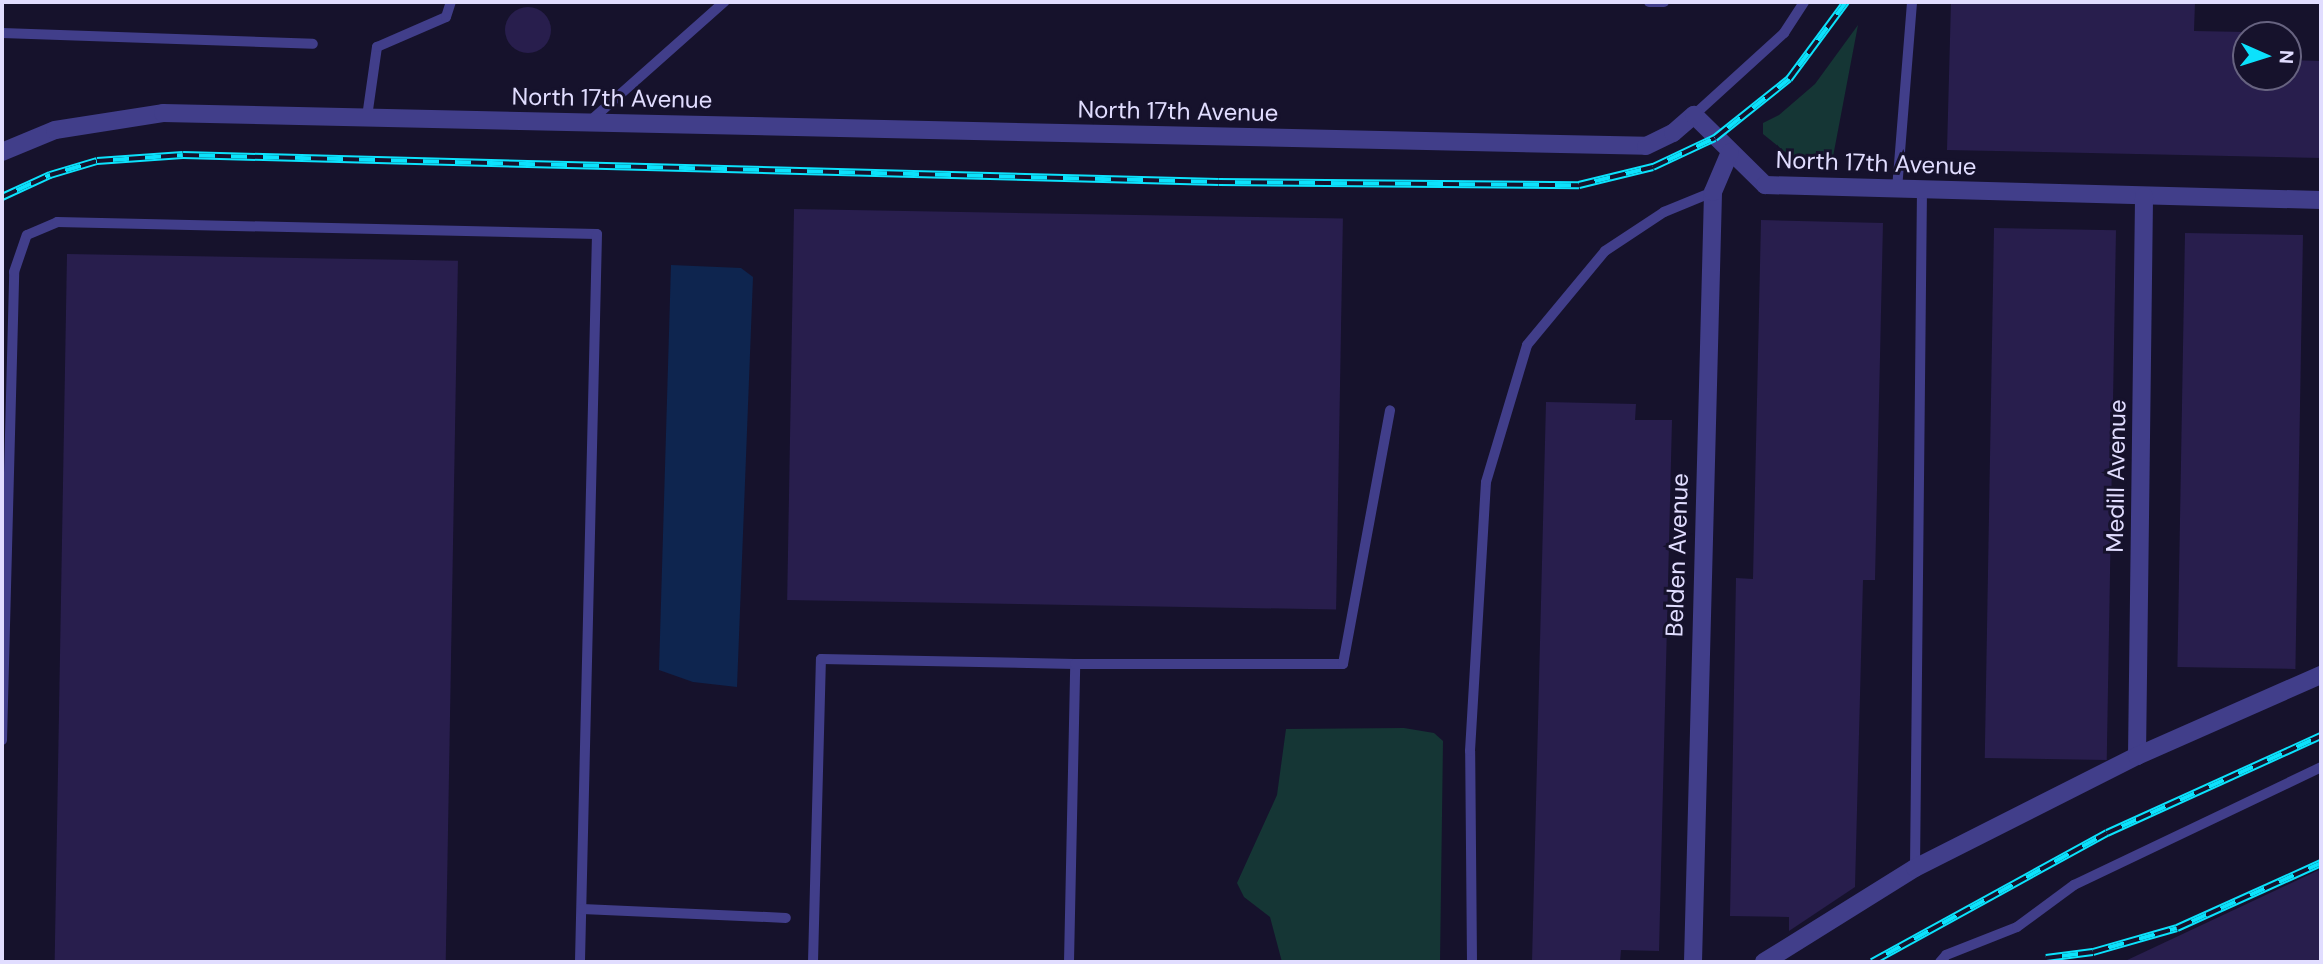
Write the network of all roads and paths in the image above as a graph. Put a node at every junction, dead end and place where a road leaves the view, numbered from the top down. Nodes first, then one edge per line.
1 (451, 2) edge
2 (724, 2) edge
3 (1649, 2) edge
4 (1664, 2) edge
5 (1804, 2) edge
6 (1912, 2) edge
7 (2, 33) edge
8 (313, 44) dead end
9 (1694, 115) junction
10 (367, 117) junction
11 (589, 122) junction
12 (2, 152) edge
13 (1730, 152) junction
14 (1897, 189) junction
15 (1922, 190) junction
16 (1713, 192) junction
17 (2144, 195) junction
18 (2321, 200) edge
19 (1390, 410) dead end
20 (1075, 664) junction
21 (2321, 675) edge
22 (2, 740) edge
23 (2137, 756) junction
24 (2321, 767) edge
25 (1914, 868) junction
26 (582, 909) junction
27 (786, 918) dead end
28 (580, 962) edge
29 (813, 962) edge
30 (1069, 962) edge
31 (1472, 962) edge
32 (1693, 962) edge
33 (1764, 962) edge
34 (1940, 962) edge

1 - 10 lane
2 - 11 lane
3 - 4 lane
5 - 9 lane
6 - 14 lane
7 - 8 lane
9 - 11 street, North 17th Avenue
9 - 13 street, North 17th Avenue
10 - 11 street, North 17th Avenue
10 - 12 street, North 17th Avenue
13 - 14 street, North 17th Avenue
13 - 16 street, Belden Avenue
14 - 15 street, North 17th Avenue
15 - 17 street, North 17th Avenue
15 - 25 lane
16 - 31 lane
16 - 32 street, Belden Avenue
17 - 18 street, North 17th Avenue
17 - 23 street, Medill Avenue
19 - 20 lane
20 - 29 lane
20 - 30 lane
21 - 23 street
22 - 26 lane
23 - 25 street
24 - 34 lane
25 - 33 street
26 - 27 lane
26 - 28 lane

